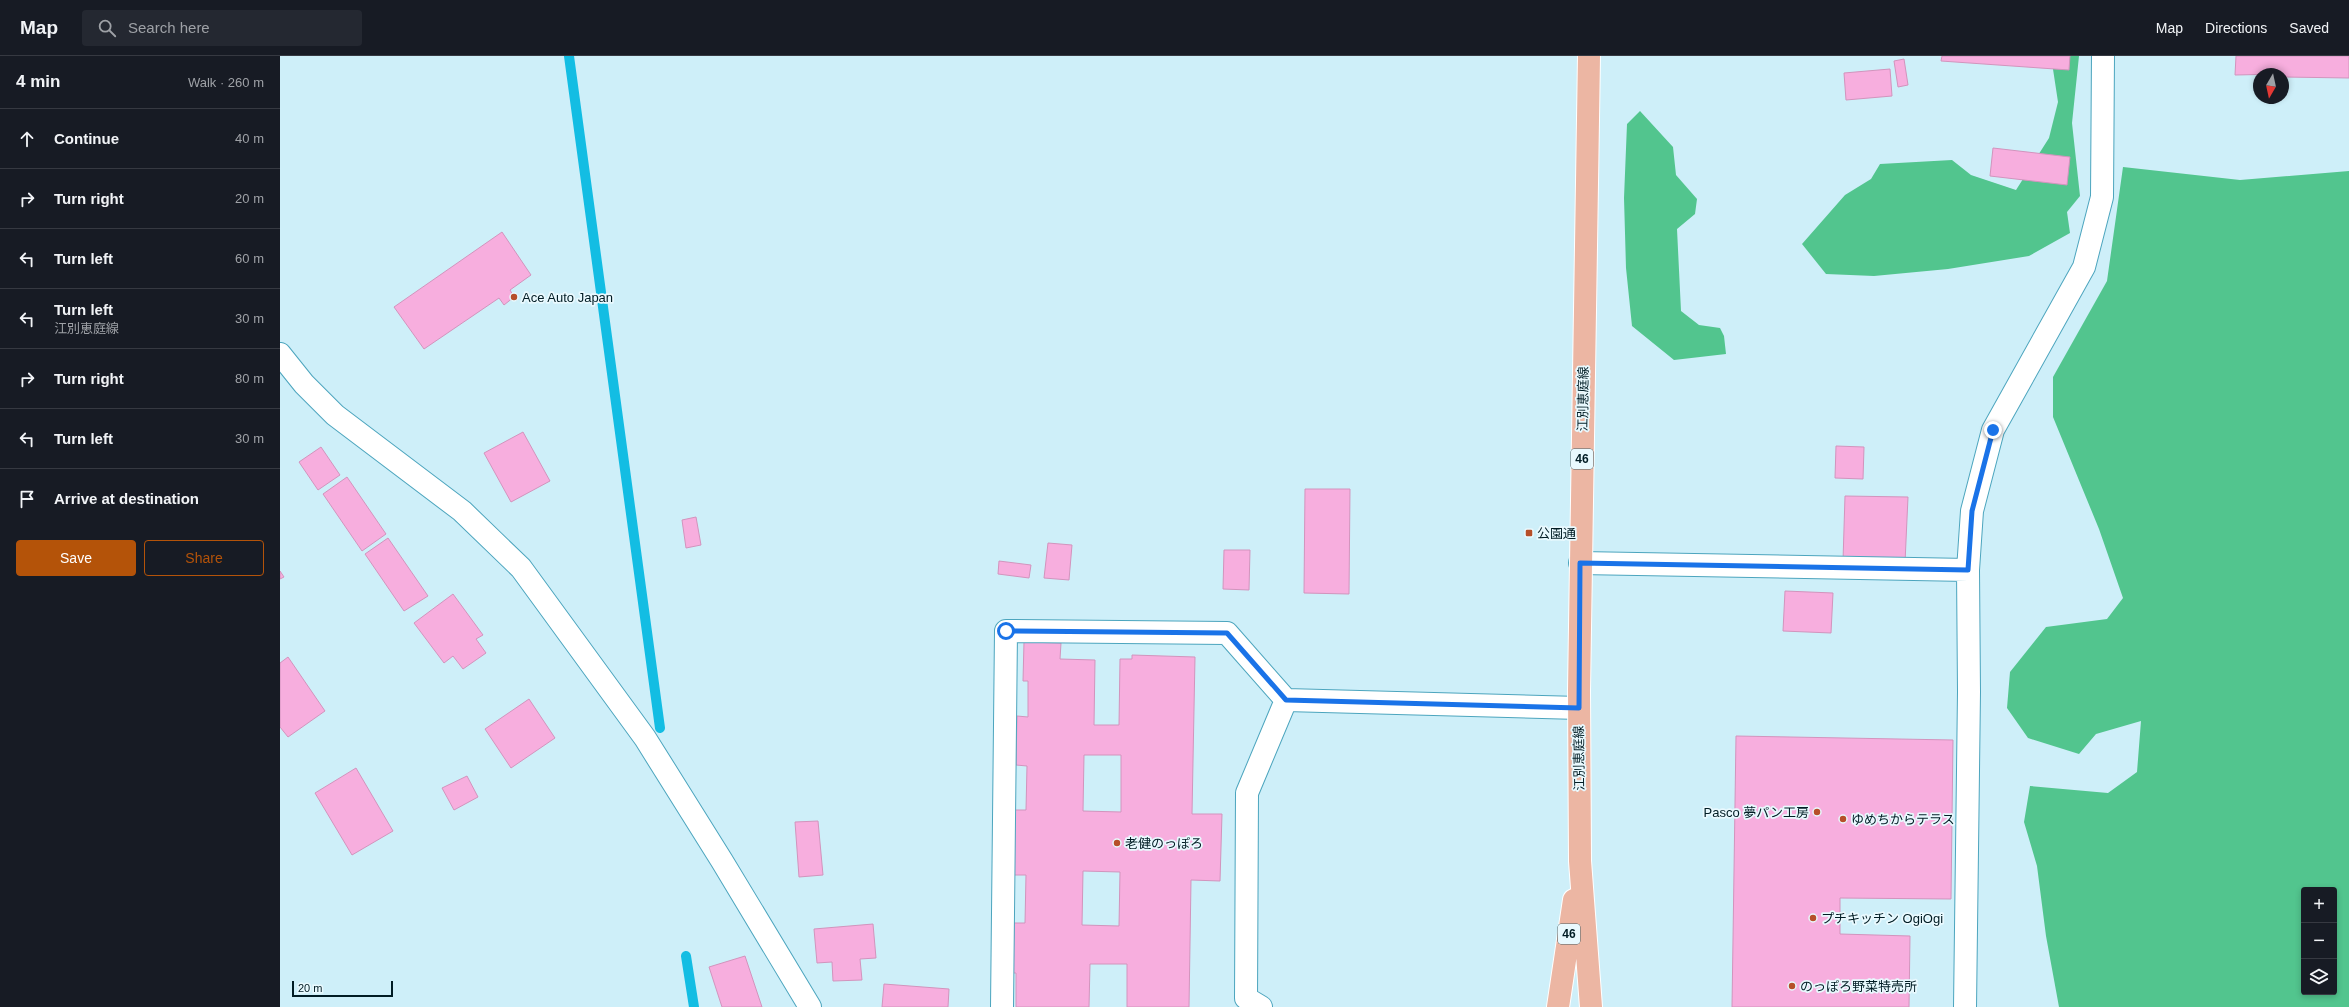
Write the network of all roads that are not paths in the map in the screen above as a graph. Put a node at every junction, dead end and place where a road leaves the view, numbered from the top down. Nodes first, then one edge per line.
1 (1589, 56) edge
2 (2103, 56) edge
3 (280, 354) edge
4 (1580, 563) junction
5 (1968, 570) junction
6 (1286, 700) junction
7 (1579, 708) junction
8 (1580, 861) junction
9 (810, 1007) edge
10 (1002, 1007) edge
11 (1261, 1007) edge
12 (1558, 1007) edge
13 (1591, 1007) edge
14 (1965, 1007) edge

1 - 4 main road, 江別恵庭線 / 46
2 - 5 street
3 - 9 street
4 - 5 street
4 - 7 main road, 江別恵庭線 / 46
5 - 14 street
6 - 7 street
6 - 10 street
6 - 11 street
7 - 8 main road, 江別恵庭線 / 46
8 - 12 main road, 江別恵庭線 / 46
8 - 13 main road, 江別恵庭線 / 46

